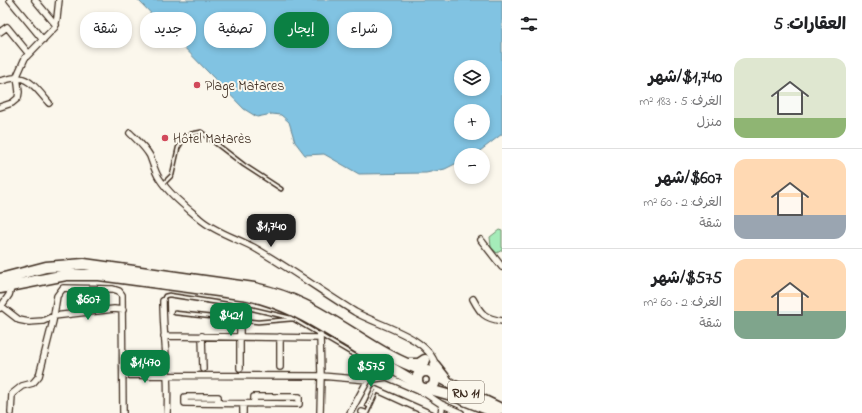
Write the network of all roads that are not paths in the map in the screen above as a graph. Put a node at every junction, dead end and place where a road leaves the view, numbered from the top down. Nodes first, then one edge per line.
1 (10, 0) edge
2 (35, 0) edge
3 (59, 0) edge
4 (56, 25) junction
5 (0, 32) edge
6 (43, 40) junction
7 (29, 54) junction
8 (17, 78) junction
9 (0, 81) edge
10 (49, 102) dead end
11 (0, 108) edge
12 (130, 133) dead end
13 (163, 184) junction
14 (281, 188) dead end
15 (481, 240) dead end
16 (502, 267) edge
17 (0, 279) edge
18 (12, 285) junction
19 (0, 288) edge
20 (473, 299) dead end
21 (163, 301) joint
22 (240, 306) junction
23 (0, 307) edge
24 (123, 310) junction
25 (175, 313) dead end
26 (54, 316) junction
27 (293, 319) junction
28 (240, 320) junction
29 (502, 321) edge
30 (164, 336) junction
31 (202, 336) junction
32 (320, 336) junction
33 (240, 337) junction
34 (280, 337) junction
35 (424, 349) junction
36 (425, 360) junction
37 (408, 364) junction
38 (280, 367) dead end
39 (240, 368) dead end
40 (203, 369) dead end
41 (429, 372) junction
42 (123, 375) junction
43 (168, 376) junction
44 (321, 376) junction
45 (387, 377) junction
46 (368, 380) junction
47 (422, 388) junction
48 (218, 403) junction
49 (242, 404) junction
50 (254, 404) junction
51 (441, 404) junction
52 (370, 407) junction
53 (502, 408) edge
54 (359, 411) edge
55 (11, 413) edge
56 (123, 413) edge
57 (167, 413) edge
58 (242, 413) edge
59 (320, 413) edge
60 (425, 413) edge
61 (432, 413) edge
62 (441, 413) edge
63 (460, 413) edge
64 (496, 413) edge

1 - 6 street
2 - 4 street
3 - 4 street
4 - 6 street
5 - 7 street
6 - 7 street
7 - 8 street
8 - 9 street
8 - 10 street
8 - 11 street
12 - 13 street
13 - 14 lane
13 - 35 street
15 - 16 street
17 - 37 highway, RN 11
18 - 19 highway, RN 11
18 - 23 street
18 - 47 highway, RN 11
20 - 29 street
21 - 22 lane
21 - 30 street
22 - 27 lane
22 - 28 street
23 - 26 street
24 - 26 street
24 - 26 street
24 - 42 street
25 - 28 lane
26 - 55 street
27 - 28 lane
27 - 32 lane
28 - 33 street
30 - 31 street
30 - 43 street
31 - 33 street
31 - 40 street
32 - 34 street
32 - 44 street
32 - 45 lane
33 - 34 street
33 - 39 street
34 - 38 street
35 - 36 street
35 - 41 street
36 - 37 highway
36 - 41 street
37 - 41 highway, RN 11
41 - 47 highway
41 - 47 highway
41 - 53 main road, RN 11
42 - 43 street
42 - 56 street
43 - 44 street
43 - 57 street
44 - 46 street
44 - 59 street
45 - 46 street
45 - 47 street
46 - 54 street
47 - 51 street
47 - 64 main road, RN 11
48 - 48 street
48 - 49 street
49 - 50 street
49 - 58 street
50 - 50 street
51 - 62 street
51 - 63 street
52 - 54 lane
52 - 60 lane
52 - 61 lane

